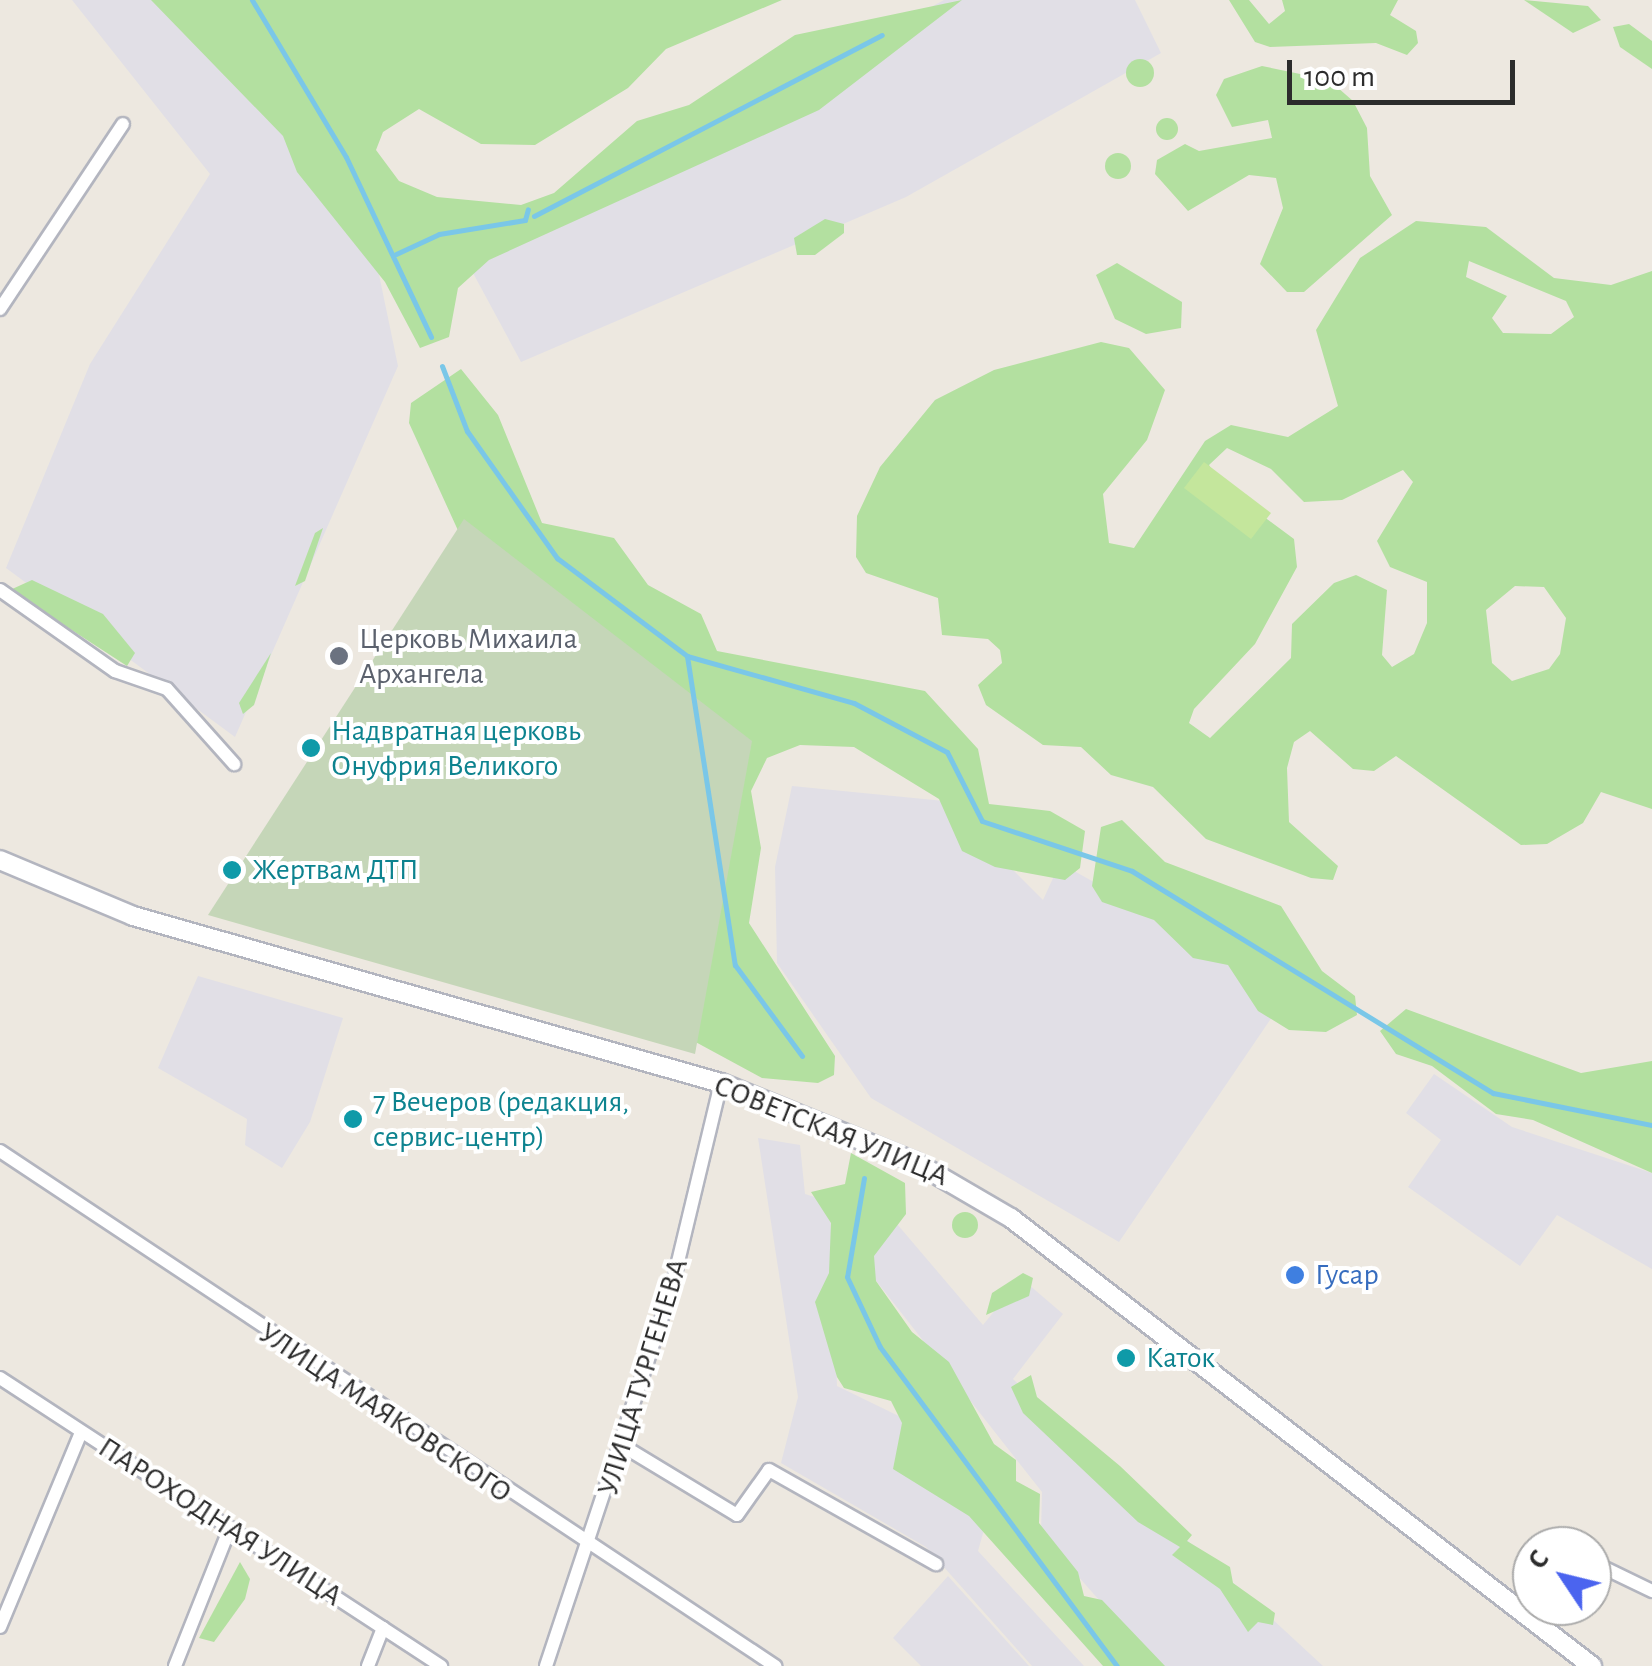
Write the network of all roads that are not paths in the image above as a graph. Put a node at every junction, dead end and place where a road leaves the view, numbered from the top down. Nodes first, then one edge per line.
1 (123, 124) dead end
2 (0, 309) edge
3 (0, 590) edge
4 (234, 764) dead end
5 (0, 860) edge
6 (721, 1083) junction
7 (0, 1150) edge
8 (0, 1378) edge
9 (81, 1432) junction
10 (623, 1446) junction
11 (230, 1528) junction
12 (591, 1549) junction
13 (936, 1564) dead end
14 (1612, 1572) edge
15 (1652, 1591) edge
16 (1512, 1606) edge
17 (1538, 1626) edge
18 (0, 1627) edge
19 (383, 1628) junction
20 (175, 1666) edge
21 (368, 1666) edge
22 (441, 1666) edge
23 (546, 1666) edge
24 (775, 1666) edge
25 (1592, 1666) edge

1 - 2 street
3 - 4 street
5 - 6 street, СОВЕТСКАЯ УЛИЦА
6 - 10 street, УЛИЦА ТУРГЕНЕВА
6 - 16 street, СОВЕТСКАЯ УЛИЦА
7 - 12 street, УЛИЦА МАЯКОВСКОГО
8 - 9 street, ПАРОХОДНАЯ УЛИЦА
9 - 11 street, ПАРОХОДНАЯ УЛИЦА
9 - 18 street
10 - 12 street, УЛИЦА ТУРГЕНЕВА
10 - 13 street
11 - 19 street, ПАРОХОДНАЯ УЛИЦА
11 - 20 street
12 - 23 street, УЛИЦА ТУРГЕНЕВА
12 - 24 street, УЛИЦА МАЯКОВСКОГО
14 - 15 street
17 - 25 street, СОВЕТСКАЯ УЛИЦА
19 - 21 street
19 - 22 street, ПАРОХОДНАЯ УЛИЦА

